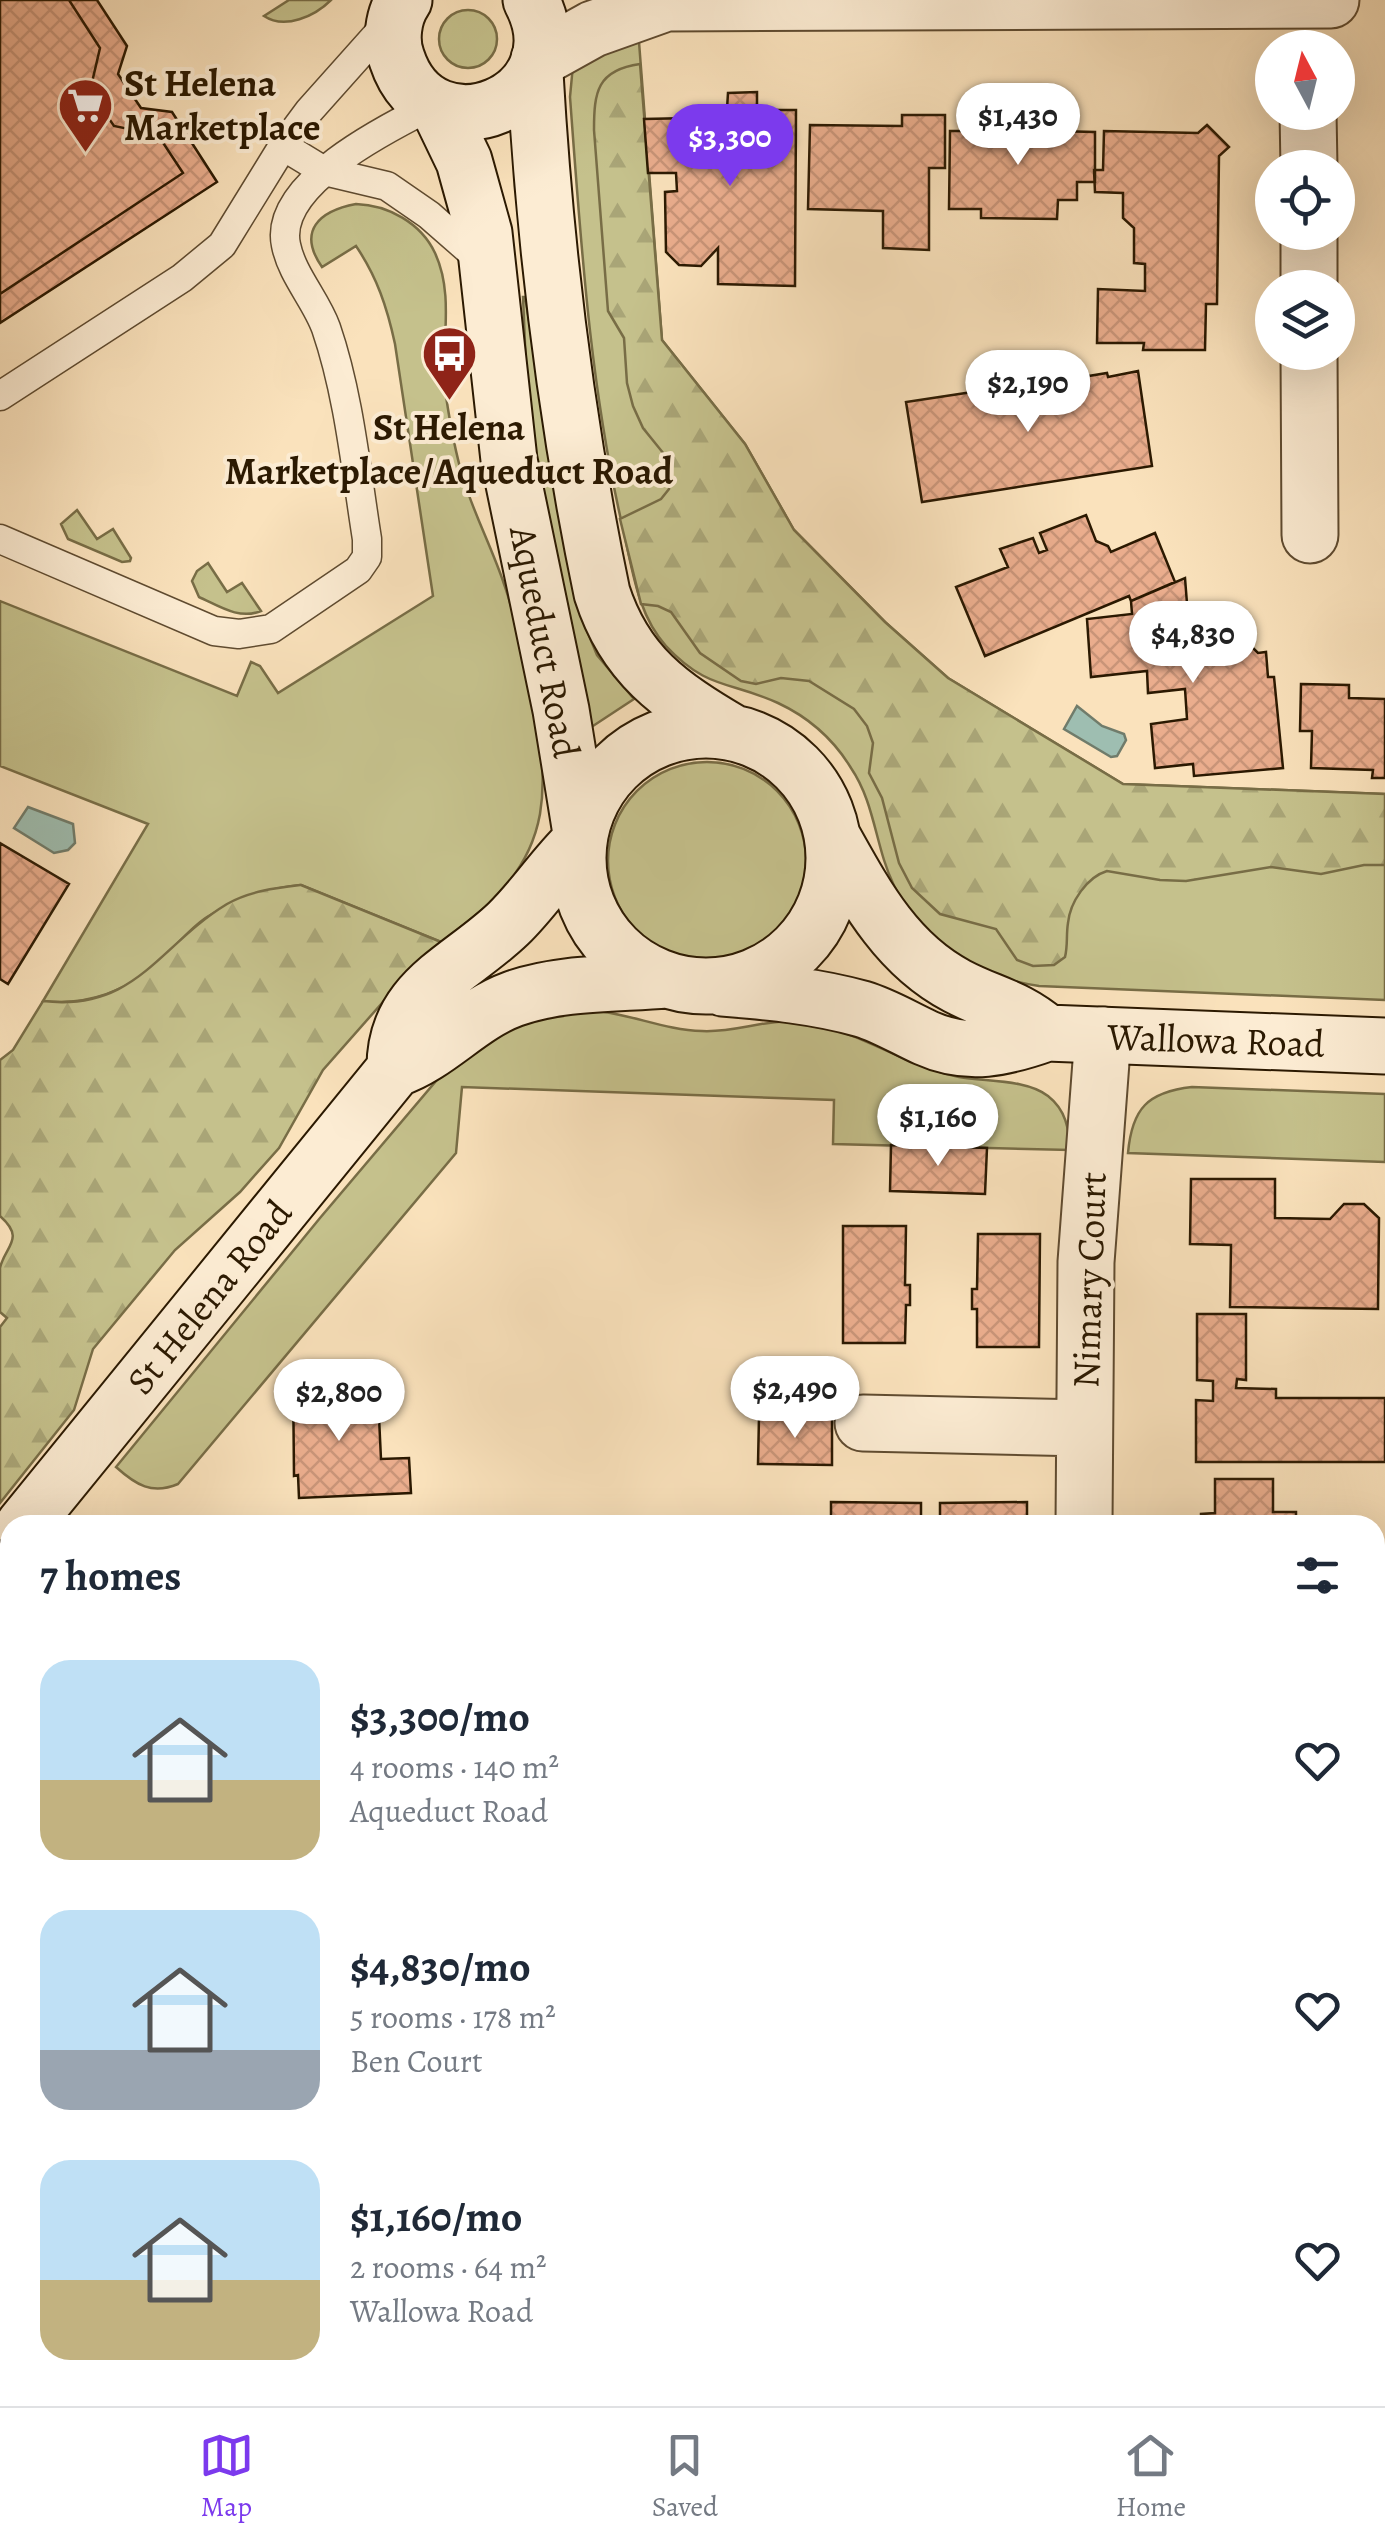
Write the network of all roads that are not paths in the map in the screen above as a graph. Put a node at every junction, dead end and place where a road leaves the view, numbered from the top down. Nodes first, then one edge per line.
1 (531, 0) edge
2 (662, 2) edge
3 (401, 4) edge
4 (1316, 17) edge
5 (537, 66) junction
6 (436, 106) junction
7 (284, 146) junction
8 (324, 171) junction
9 (488, 266) junction
10 (1309, 370) edge
11 (0, 396) edge
12 (1310, 535) dead end
13 (0, 539) edge
14 (733, 733) junction
15 (580, 835) junction
16 (832, 838) junction
17 (683, 983) junction
18 (1046, 1033) junction
19 (1103, 1036) junction
20 (1385, 1046) edge
21 (395, 1069) junction
22 (863, 1423) dead end
23 (1084, 1428) junction
24 (32, 1515) edge
25 (1084, 1515) edge

1 - 5 main road, Aqueduct Road
2 - 4 main road
2 - 5 main road
3 - 6 main road, Aqueduct Road
3 - 7 lane
5 - 6 main road
5 - 14 main road, Aqueduct Road
6 - 8 lane
6 - 9 main road, Aqueduct Road
7 - 8 lane
7 - 11 lane
8 - 9 lane
8 - 13 lane
9 - 15 main road, Aqueduct Road
10 - 12 main road
14 - 15 main road
14 - 16 main road
15 - 17 main road
15 - 21 main road, St Helena Road
16 - 17 main road
16 - 18 main road
17 - 18 main road, Wallowa Road
17 - 21 main road, St Helena Road
18 - 19 main road, Wallowa Road
19 - 20 main road, Wallowa Road
19 - 23 main road, Nimary Court
21 - 24 main road, St Helena Road
22 - 23 main road
23 - 25 main road, Nimary Court

